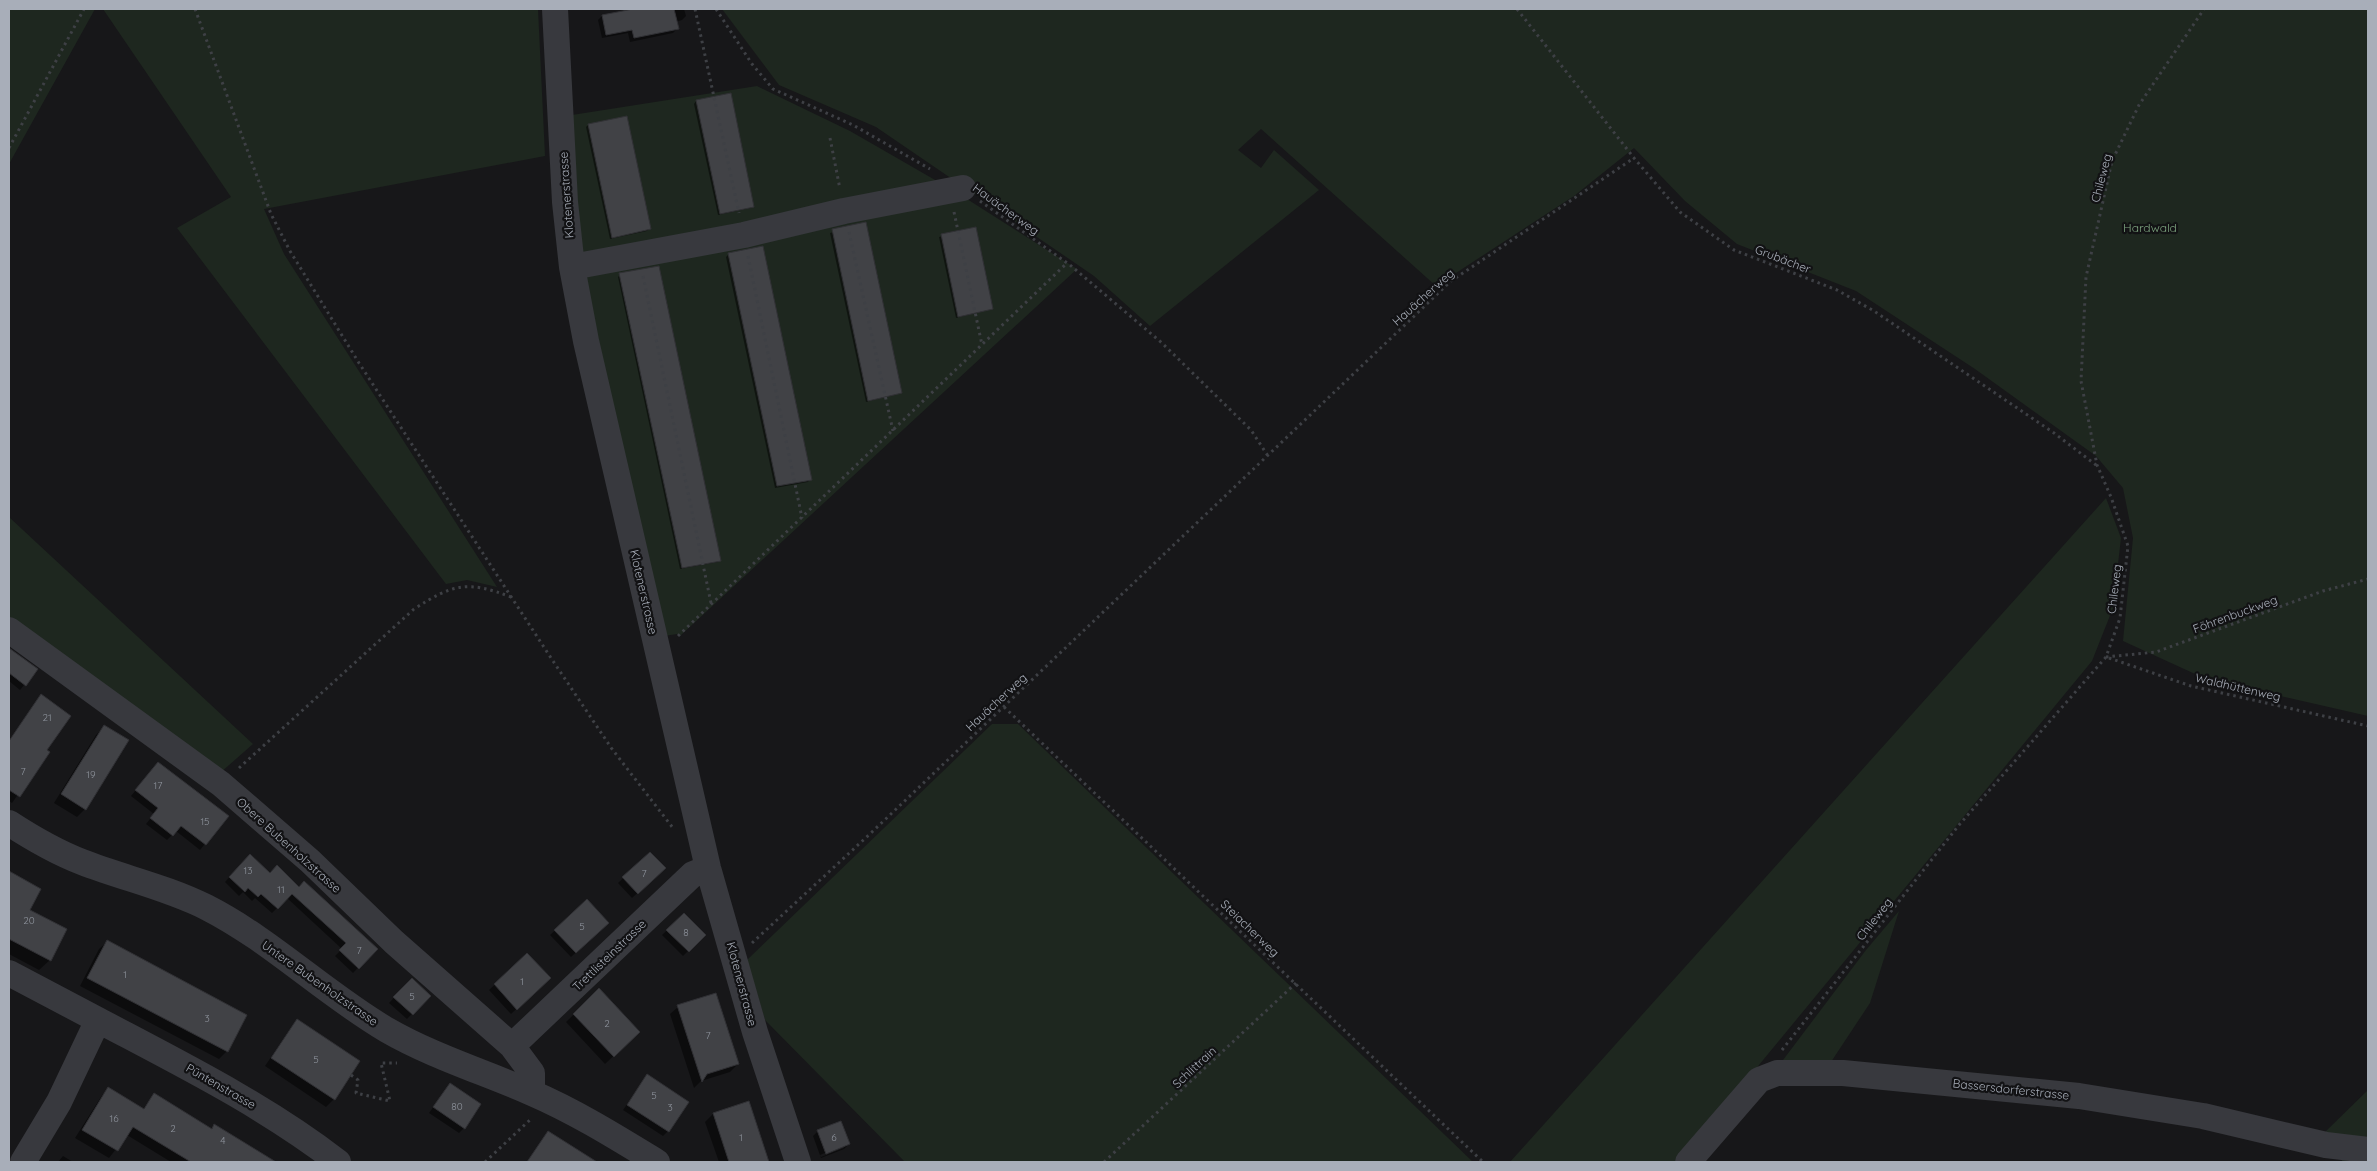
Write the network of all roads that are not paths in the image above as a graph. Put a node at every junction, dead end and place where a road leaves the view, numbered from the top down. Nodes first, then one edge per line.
1 (555, 9) edge
2 (957, 190) road end
3 (572, 267) junction
4 (9, 630) edge
5 (9, 823) edge
6 (708, 868) junction
7 (9, 973) edge
8 (98, 1020) junction
9 (512, 1046) junction
10 (540, 1097) junction
11 (2368, 1150) edge
12 (23, 1162) edge
13 (338, 1162) edge
14 (657, 1162) edge
15 (798, 1162) edge
16 (1688, 1162) edge

1 - 3 street, Klotenerstrasse
2 - 3 street
3 - 6 street, Klotenerstrasse
4 - 9 street, Obere Bubenholzstrasse
5 - 10 street, Untere Bubenholzstrasse
6 - 9 street, Trettlisteinstrasse
6 - 15 street, Klotenerstrasse
7 - 8 street, Püntenstrasse
8 - 12 street
8 - 13 street, Püntenstrasse
9 - 10 street, Obere Bubenholzstrasse
10 - 14 street, Untere Bubenholzstrasse
11 - 16 street, Bassersdorferstrasse

